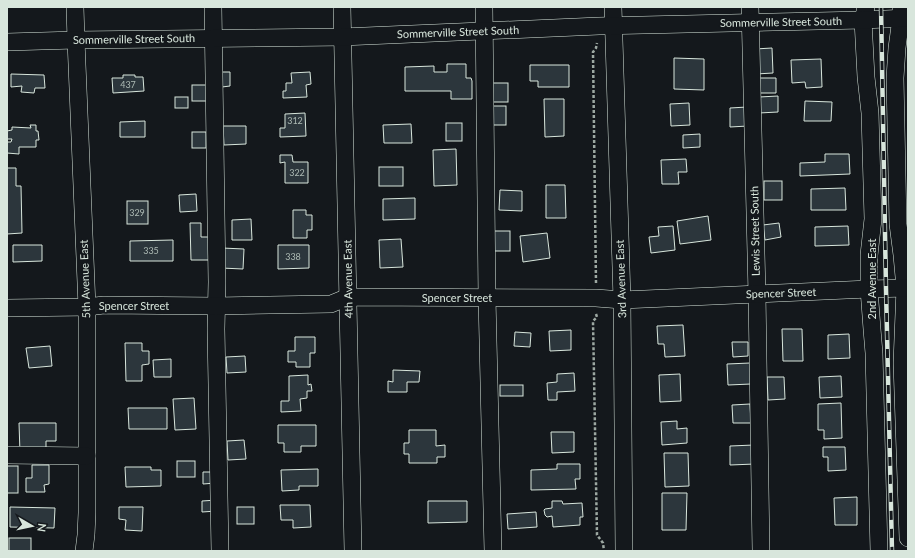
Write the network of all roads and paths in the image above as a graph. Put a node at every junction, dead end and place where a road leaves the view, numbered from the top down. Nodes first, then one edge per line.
1 (75, 7) edge
2 (213, 7) edge
3 (342, 7) edge
4 (484, 7) edge
5 (613, 7) edge
6 (864, 14) edge
7 (903, 14) edge
8 (750, 15) edge
9 (606, 26) junction
10 (484, 31) junction
11 (342, 37) junction
12 (213, 38) junction
13 (76, 40) junction
14 (7, 42) edge
15 (906, 288) edge
16 (869, 289) junction
17 (756, 294) junction
18 (348, 297) junction
19 (487, 298) junction
20 (596, 298) junction
21 (622, 300) junction
22 (216, 306) junction
23 (87, 307) junction
24 (7, 308) edge
25 (7, 455) edge
26 (87, 456) junction
27 (908, 538) edge
28 (84, 551) edge
29 (220, 551) edge
30 (353, 551) edge
31 (493, 551) edge
32 (604, 551) edge
33 (624, 551) edge
34 (761, 551) edge
35 (879, 551) edge

1 - 13 street, 5th Avenue East
2 - 12 street
3 - 11 street, 4th Avenue East
4 - 10 street
5 - 9 street, 3rd Avenue East
6 - 7 street, Sommerville Street South
6 - 8 street, Sommerville Street South
6 - 16 street, 2nd Avenue East
7 - 15 street
8 - 9 street, Sommerville Street South
8 - 17 street, Lewis Street South
9 - 10 street, Sommerville Street South
9 - 20 path
9 - 21 street, 3rd Avenue East
10 - 11 street, Sommerville Street South
10 - 19 street
11 - 12 street, Sommerville Street South
11 - 18 street, 4th Avenue East
12 - 13 street, Sommerville Street South
12 - 22 street
13 - 14 street, Sommerville Street South
13 - 23 street, 5th Avenue East
15 - 16 street, Spencer Street
15 - 27 street
16 - 17 street, Spencer Street
16 - 35 street, 2nd Avenue East
17 - 21 street, Spencer Street
17 - 34 street, Lewis Street South
18 - 19 street, Spencer Street
18 - 22 street, Spencer Street
18 - 30 street, 4th Avenue East
19 - 20 street, Spencer Street
19 - 31 street
20 - 21 street, Spencer Street
20 - 32 path
21 - 33 street, 3rd Avenue East
22 - 23 street, Spencer Street
22 - 29 street
23 - 24 street, Spencer Street
23 - 26 street, 5th Avenue East
25 - 26 street
26 - 28 street, 5th Avenue East

